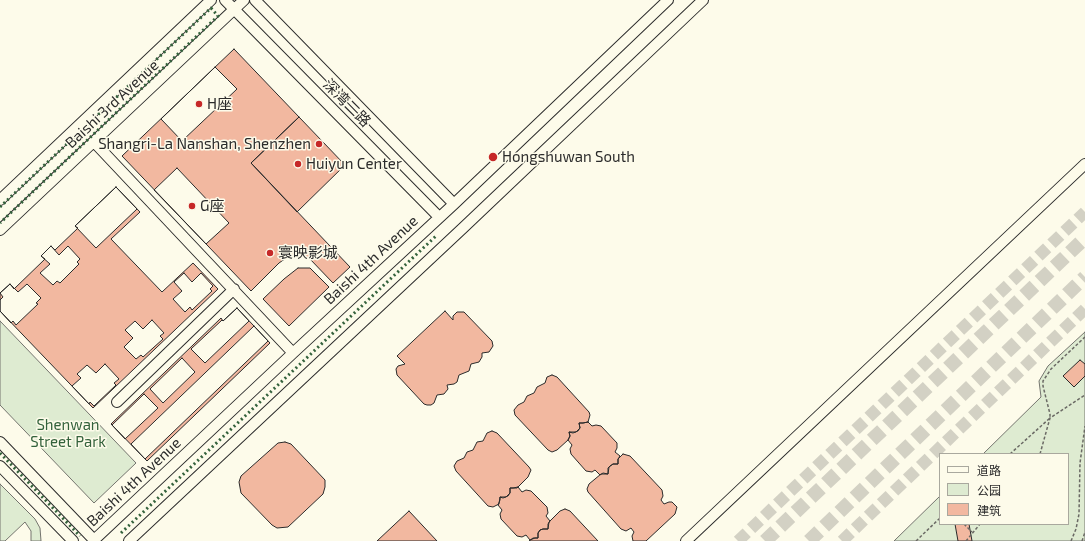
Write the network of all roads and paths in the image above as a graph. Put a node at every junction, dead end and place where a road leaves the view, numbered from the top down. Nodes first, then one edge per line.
1 (211, 0) edge
2 (225, 0) edge
3 (244, 0) edge
4 (255, 0) edge
5 (668, 0) edge
6 (703, 0) edge
7 (234, 9) junction
8 (94, 142) junction
9 (1085, 164) edge
10 (0, 200) edge
11 (454, 204) junction
12 (439, 217) junction
13 (0, 230) edge
14 (234, 290) junction
15 (1085, 337) edge
16 (294, 352) junction
17 (1085, 394) edge
18 (117, 402) dead end
19 (1050, 418) junction
20 (1085, 426) edge
21 (0, 442) edge
22 (1011, 453) edge
23 (1040, 453) edge
24 (0, 466) edge
25 (939, 519) edge
26 (965, 525) edge
27 (979, 525) edge
28 (972, 532) junction
29 (1085, 532) edge
30 (69, 540) edge
31 (94, 541) edge
32 (129, 541) edge
33 (686, 541) edge
34 (916, 541) edge
35 (966, 541) edge
36 (1071, 541) edge
37 (1082, 541) edge

1 - 10 street, Baishi 3rd Avenue
2 - 7 street, 深湾二路
3 - 7 street, Baishi 3rd Avenue
4 - 11 street, 深湾二路
5 - 11 street, Baishi 4th Avenue
6 - 32 street
7 - 8 street, Baishi 3rd Avenue
7 - 12 street, 深湾二路
8 - 13 street, Baishi 3rd Avenue
8 - 14 street
9 - 33 street
11 - 12 street, Baishi 4th Avenue
12 - 16 street, Baishi 4th Avenue
14 - 16 street
14 - 18 street
15 - 19 path
16 - 31 street, Baishi 4th Avenue
17 - 19 path
19 - 22 path
19 - 23 path
20 - 36 path
21 - 31 street
24 - 30 street
25 - 34 path
26 - 28 path
27 - 28 path
28 - 35 path
29 - 37 path

